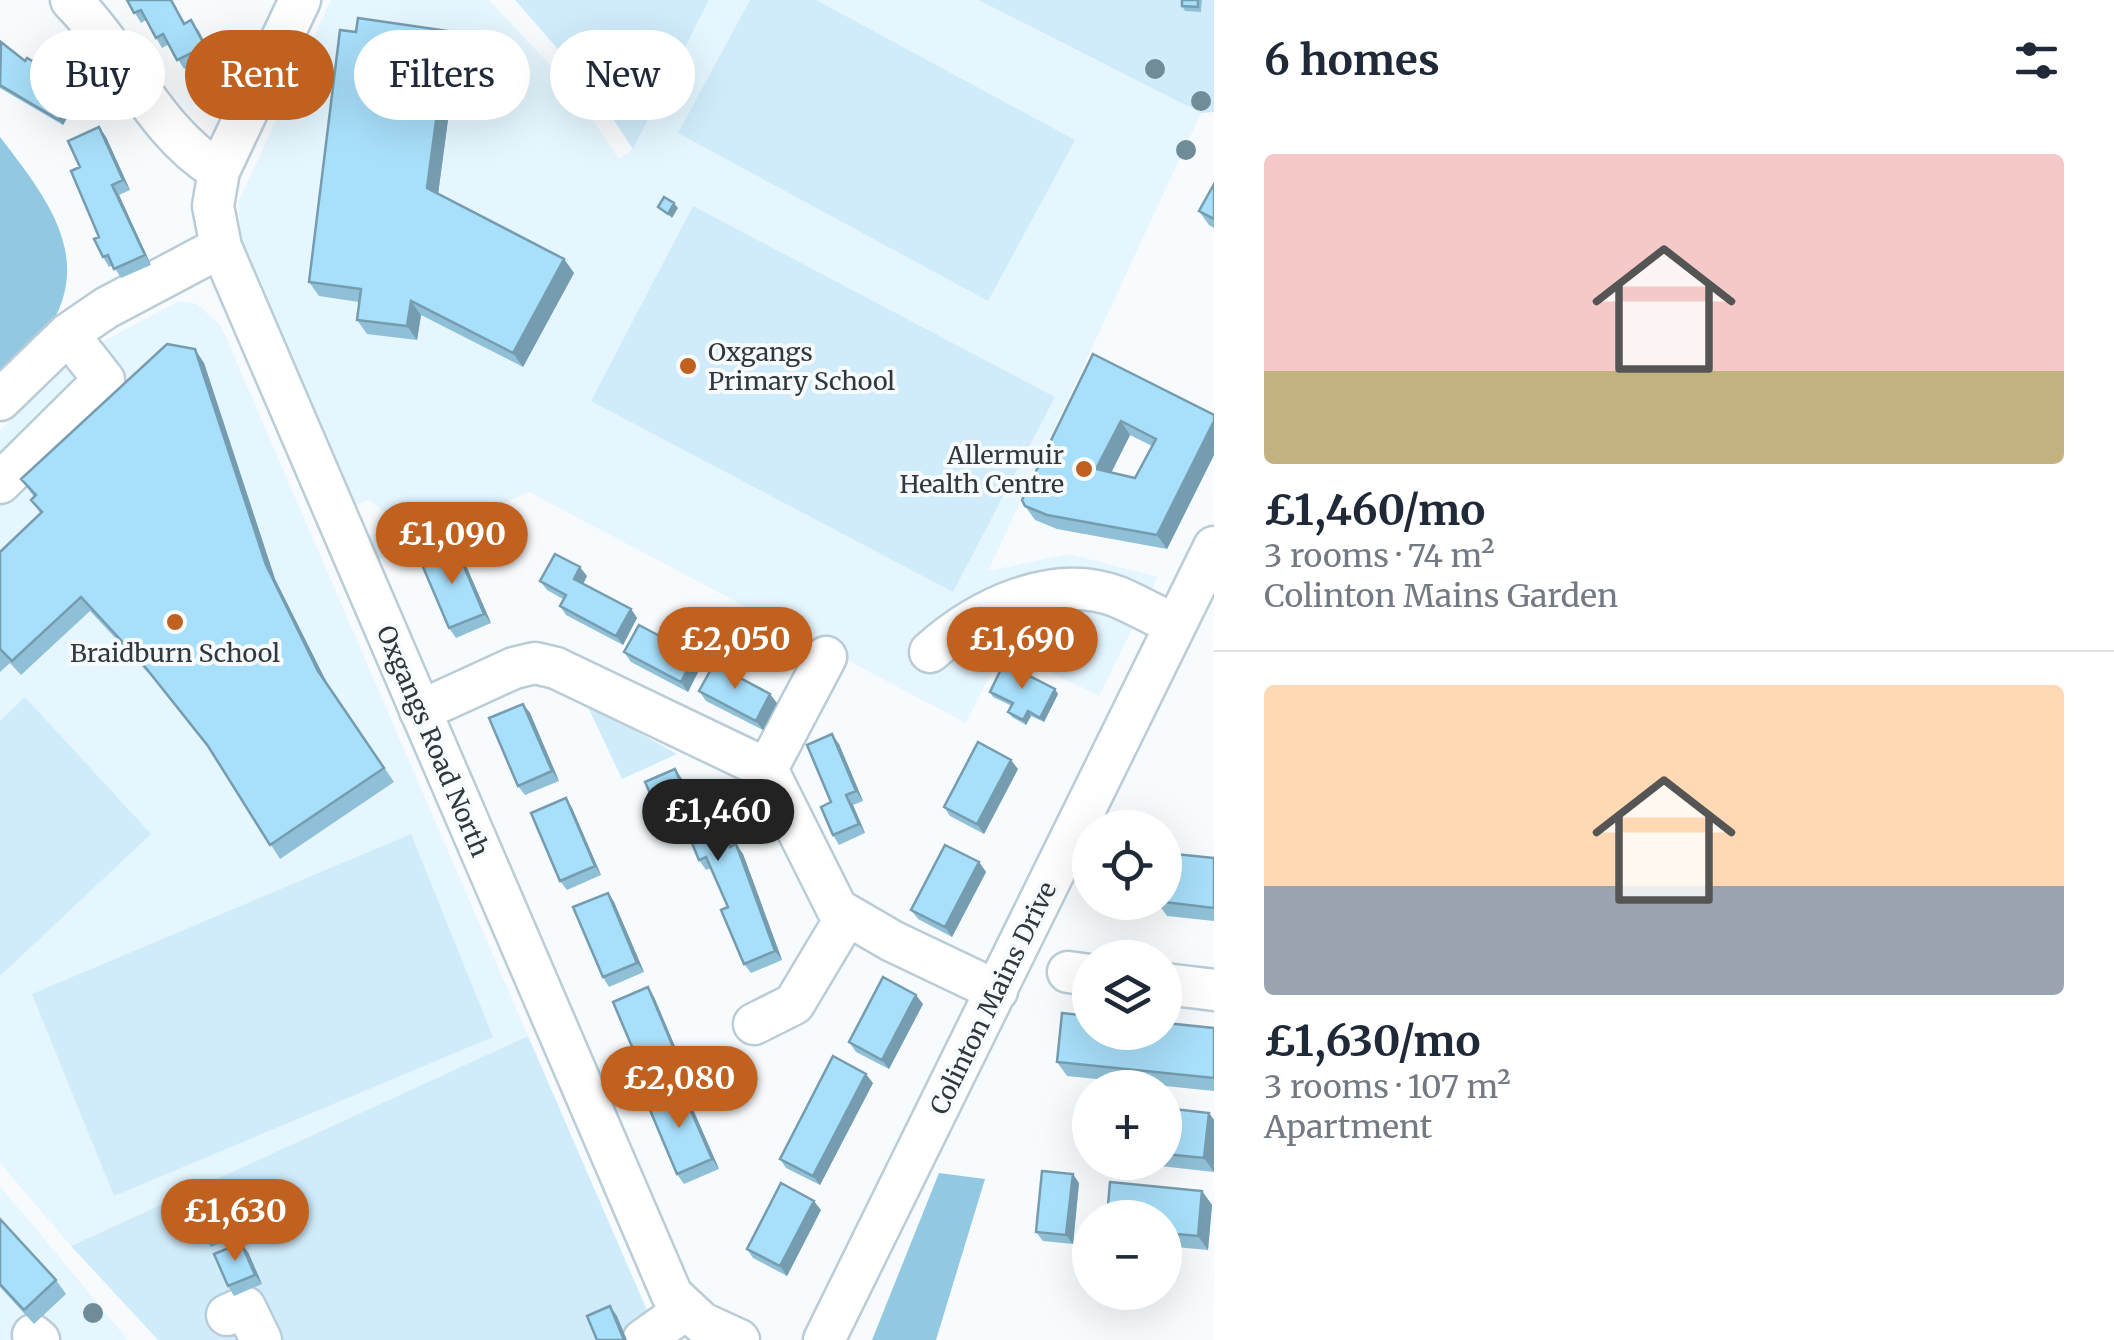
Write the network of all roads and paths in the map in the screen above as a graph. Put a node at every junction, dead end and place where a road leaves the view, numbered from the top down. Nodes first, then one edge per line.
1 (71, 0) edge
2 (300, 0) edge
3 (219, 170) junction
4 (221, 247) junction
5 (68, 334) junction
6 (0, 400) edge
7 (0, 483) edge
8 (1214, 547) edge
9 (1175, 624) junction
10 (930, 652) dead end
11 (826, 657) dead end
12 (420, 711) junction
13 (767, 769) junction
14 (846, 918) junction
15 (1182, 986) edge
16 (1214, 990) edge
17 (997, 991) junction
18 (754, 1024) dead end
19 (685, 1310) junction
20 (228, 1314) dead end
21 (261, 1340) edge
22 (643, 1340) edge
23 (739, 1340) edge
24 (824, 1340) edge

1 - 3 street
2 - 3 street, Oxgangs Road North
3 - 4 street, Oxgangs Road North
4 - 5 street
4 - 12 street, Oxgangs Road North
5 - 6 street
5 - 7 street
8 - 9 street, Colinton Mains Drive
9 - 10 street
9 - 17 street, Colinton Mains Drive
11 - 13 street
12 - 13 street
12 - 19 street, Oxgangs Road North
13 - 14 street
14 - 17 street
14 - 18 street
15 - 16 street
17 - 24 street, Colinton Mains Drive
19 - 22 street
19 - 23 street, Oxgangs Road North
20 - 21 street

